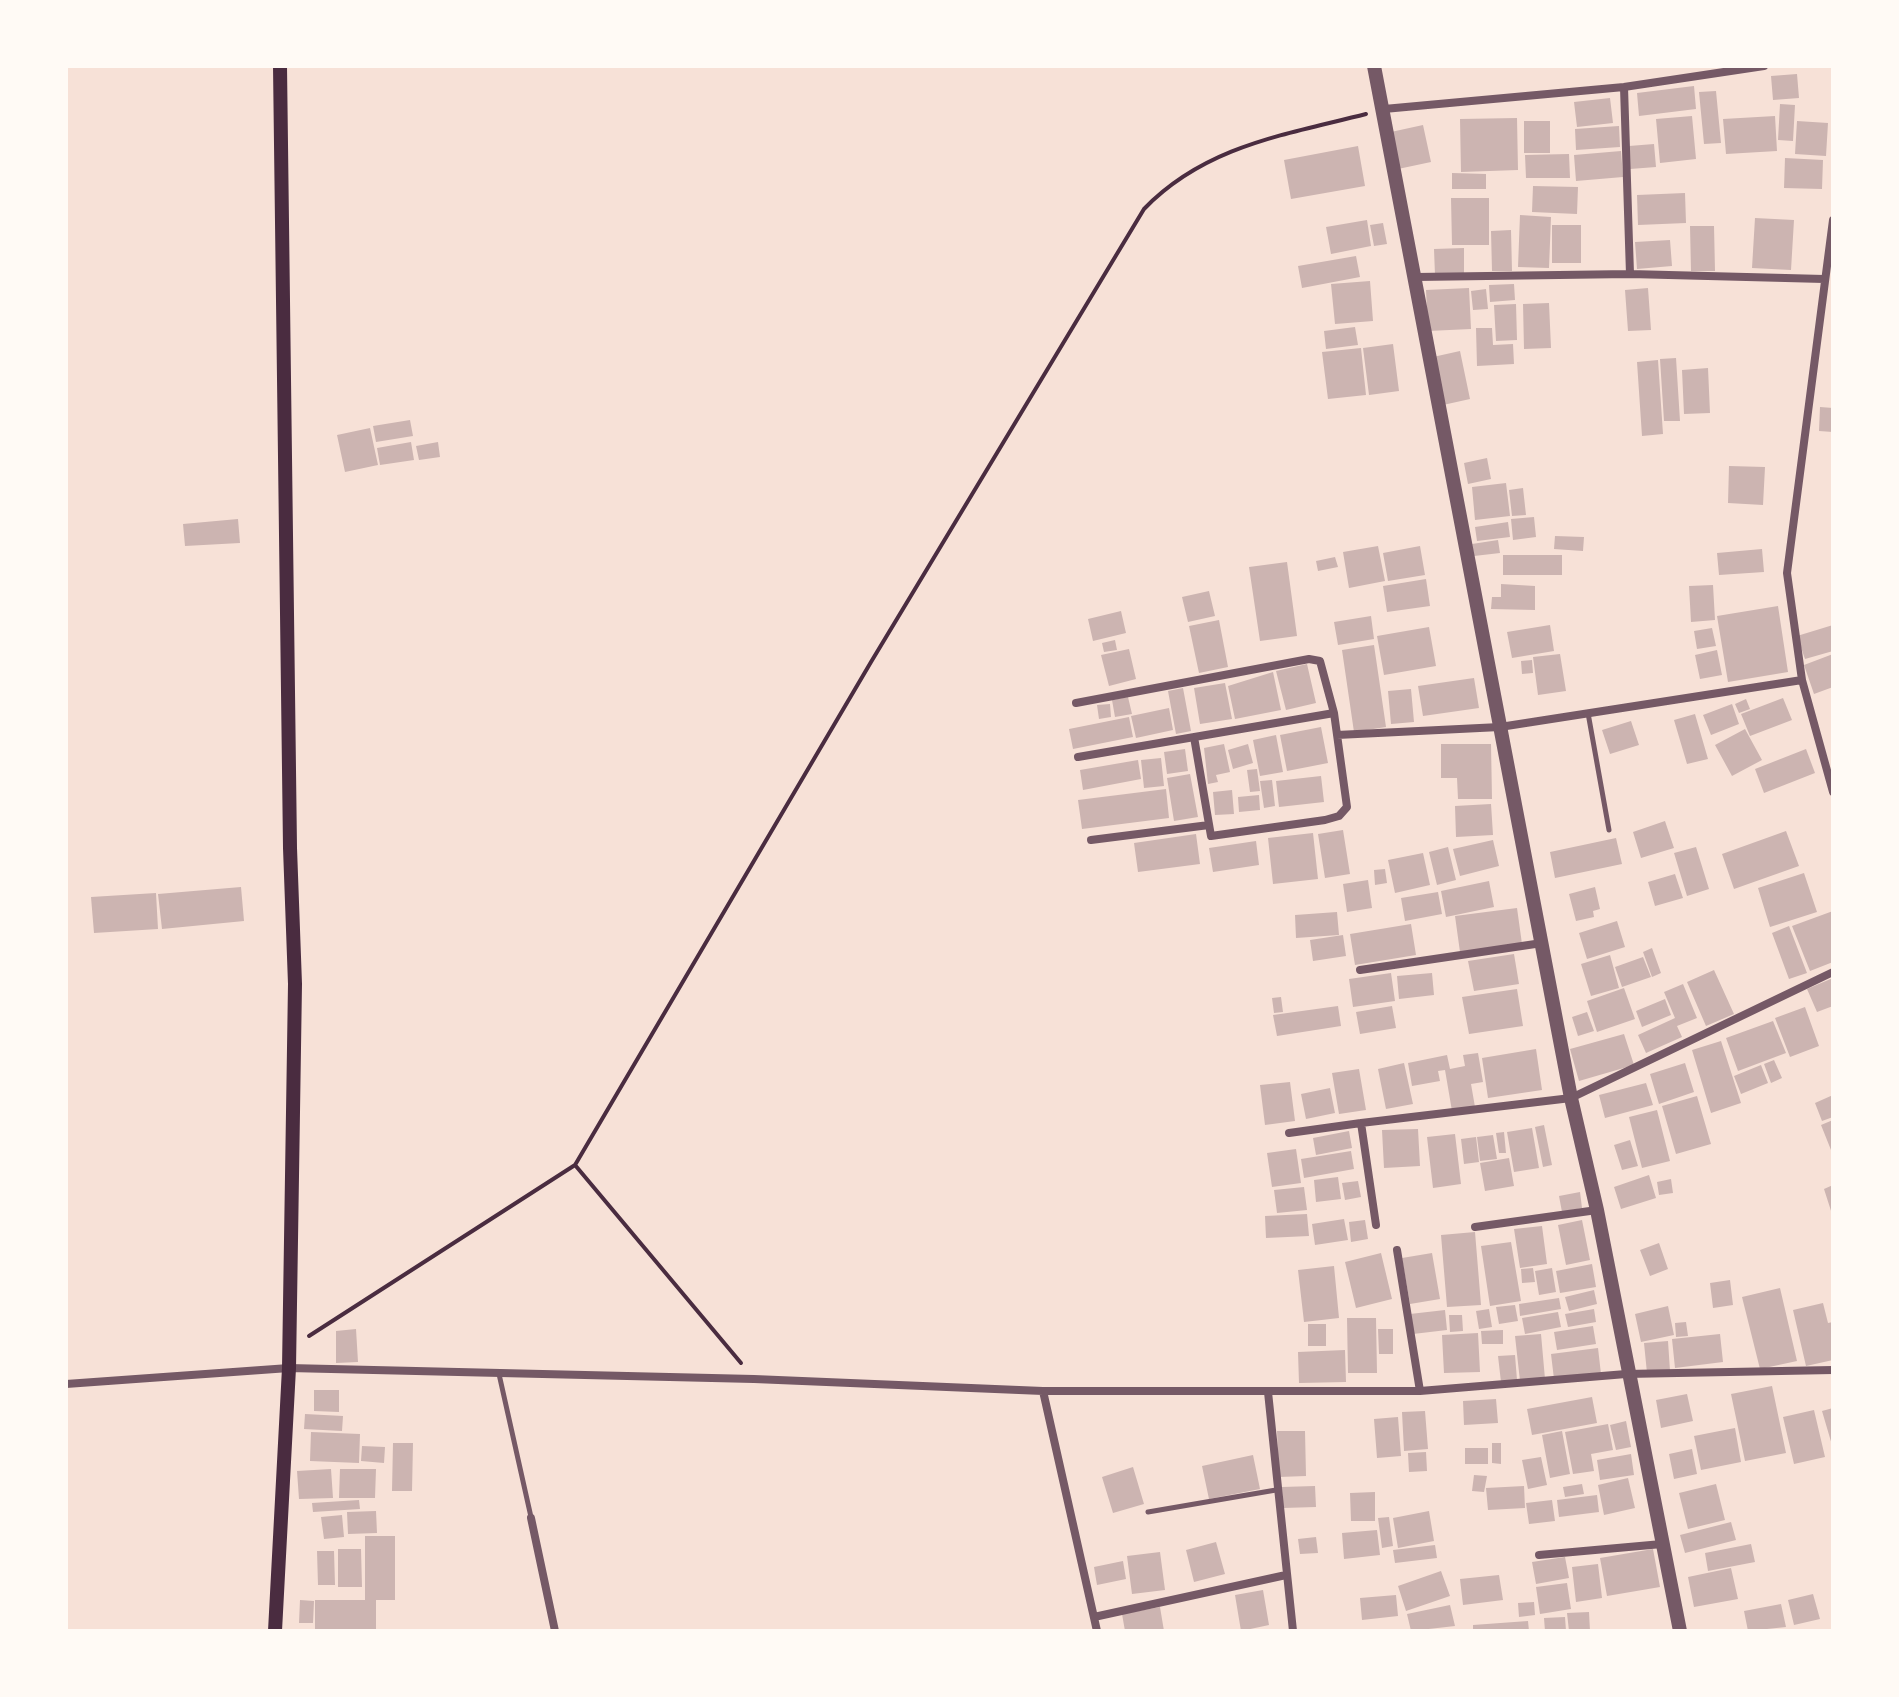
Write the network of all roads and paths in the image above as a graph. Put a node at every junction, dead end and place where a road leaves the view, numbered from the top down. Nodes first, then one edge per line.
1 (280, 66) edge
2 (1374, 66) edge
3 (1764, 66) edge
4 (1624, 87) junction
5 (1384, 109) junction
6 (1833, 220) edge
7 (1630, 274) junction
8 (1416, 277) junction
9 (1824, 279) junction
10 (1802, 680) junction
11 (1076, 703) dead end
12 (1587, 711) junction
13 (1334, 713) junction
14 (1500, 727) junction
15 (1337, 735) junction
16 (1194, 737) junction
17 (1078, 757) dead end
18 (1833, 792) edge
19 (1209, 825) junction
20 (1609, 830) dead end
21 (1091, 840) dead end
22 (1542, 943) junction
23 (1360, 970) dead end
24 (1833, 972) edge
25 (1571, 1098) junction
26 (1361, 1123) junction
27 (1289, 1133) dead end
28 (575, 1165) junction
29 (1597, 1210) junction
30 (1376, 1225) dead end
31 (1475, 1227) dead end
32 (1397, 1250) dead end
33 (287, 1349) junction
34 (289, 1368) junction
35 (1833, 1370) edge
36 (499, 1374) junction
37 (1626, 1374) junction
38 (754, 1379) junction
39 (66, 1384) edge
40 (1043, 1391) junction
41 (1420, 1391) junction
42 (1268, 1392) junction
43 (1276, 1490) junction
44 (1148, 1512) dead end
45 (531, 1518) joint
46 (1662, 1544) junction
47 (1539, 1555) dead end
48 (1286, 1575) junction
49 (1094, 1617) junction
50 (275, 1631) edge
51 (555, 1631) edge
52 (1097, 1631) edge
53 (1293, 1631) edge
54 (1680, 1631) edge

1 - 33 main road
2 - 5 street
3 - 4 street
4 - 5 street
4 - 7 street
5 - 8 street
5 - 28 path
6 - 9 street
7 - 8 street
7 - 9 street
8 - 14 street
9 - 10 street
10 - 12 street
10 - 18 street
11 - 13 street
12 - 14 street
12 - 20 lane
13 - 15 street
13 - 16 street
14 - 15 street
14 - 22 street
15 - 19 street
16 - 17 street
16 - 19 street
19 - 21 street
22 - 23 street
22 - 25 street
24 - 25 street
25 - 26 street
25 - 29 street
26 - 27 street
26 - 30 street
28 - 33 path
28 - 38 path
29 - 31 street
29 - 37 street
32 - 41 street
33 - 34 main road
34 - 36 street
34 - 39 street
34 - 50 main road
35 - 37 street
36 - 38 street
36 - 45 lane
37 - 41 street
37 - 46 street
38 - 40 street
40 - 42 street
40 - 49 street
41 - 42 street
42 - 43 street
43 - 44 lane
43 - 48 street
45 - 51 street
46 - 47 street
46 - 54 street
48 - 49 street
48 - 53 street
49 - 52 street

